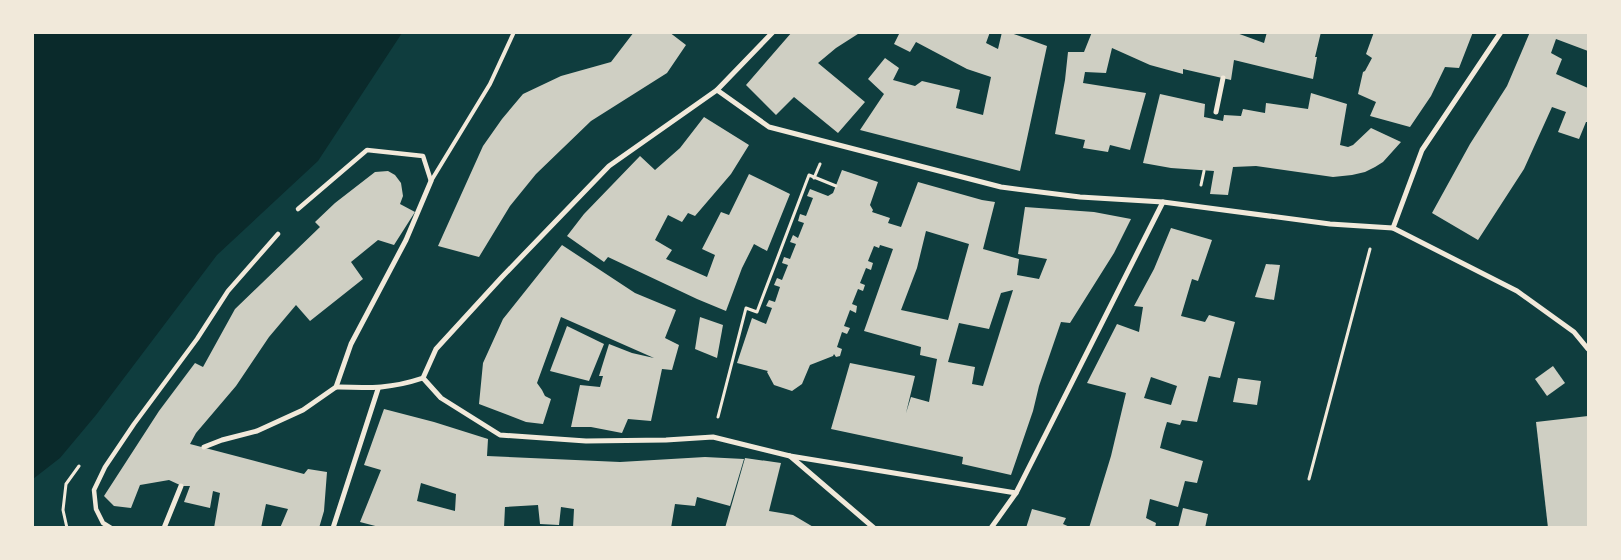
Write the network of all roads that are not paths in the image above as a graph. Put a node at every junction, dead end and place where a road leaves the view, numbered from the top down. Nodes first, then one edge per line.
1 (514, 32) edge
2 (773, 32) edge
3 (1501, 32) edge
4 (1223, 78) dead end
5 (717, 90) junction
6 (1216, 112) dead end
7 (431, 181) junction
8 (1163, 202) junction
9 (298, 209) dead end
10 (1392, 228) junction
11 (278, 234) dead end
12 (1588, 349) edge
13 (423, 378) junction
14 (336, 387) junction
15 (378, 389) junction
16 (204, 447) dead end
17 (790, 456) junction
18 (181, 486) dead end
19 (1016, 493) junction
20 (111, 528) edge
21 (164, 528) edge
22 (333, 528) edge
23 (874, 528) edge
24 (991, 528) edge

1 - 7 lane
2 - 5 street
3 - 10 street
4 - 6 street
5 - 8 street
5 - 13 street
7 - 9 street
7 - 14 street
8 - 10 street
8 - 19 street
10 - 12 street
11 - 20 street
13 - 15 street
13 - 17 street
14 - 15 street
14 - 16 street
15 - 22 street
17 - 19 street
17 - 23 street
18 - 21 street
19 - 24 street

